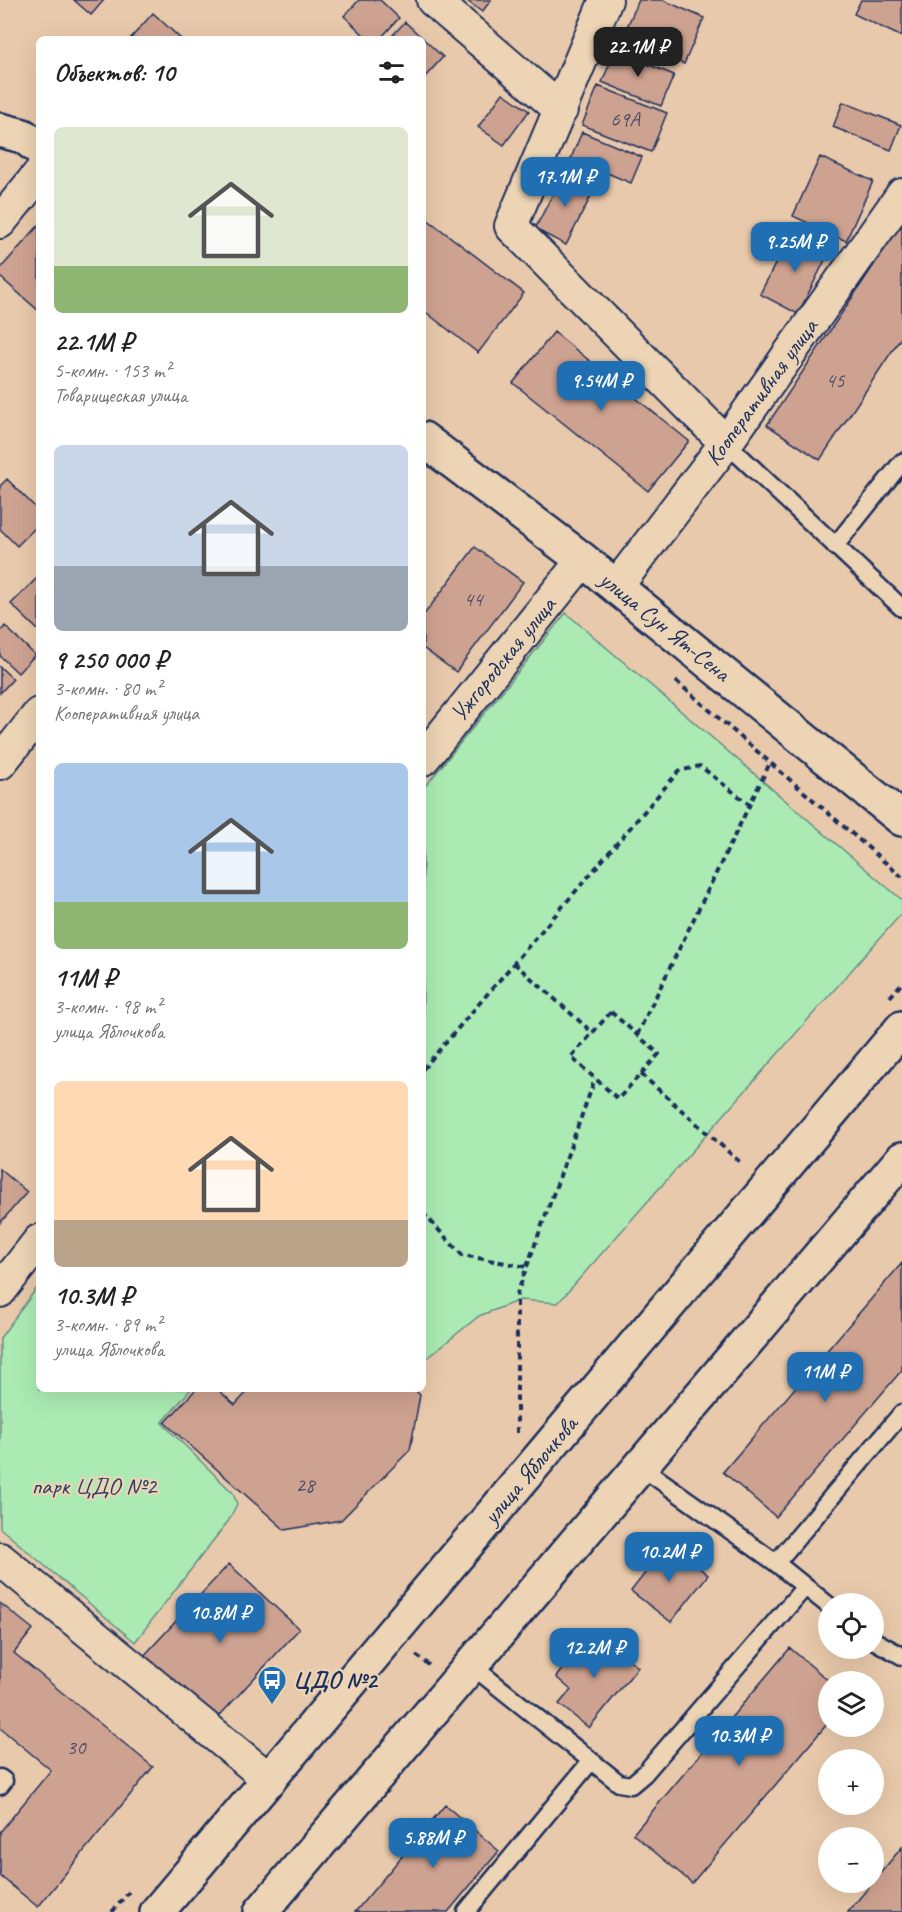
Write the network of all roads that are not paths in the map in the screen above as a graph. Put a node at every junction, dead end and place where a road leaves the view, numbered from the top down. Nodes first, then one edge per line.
1 (433, 0) edge
2 (606, 0) edge
3 (561, 110) junction
4 (0, 130) edge
5 (36, 146) edge
6 (36, 178) edge
7 (902, 195) edge
8 (0, 222) edge
9 (426, 441) edge
10 (726, 443) junction
11 (902, 462) edge
12 (835, 546) junction
13 (583, 560) junction
14 (616, 587) junction
15 (902, 608) edge
16 (36, 718) edge
17 (426, 755) edge
18 (0, 763) edge
19 (902, 819) edge
20 (902, 1028) edge
21 (902, 1159) edge
22 (36, 1245) edge
23 (0, 1291) edge
24 (902, 1413) edge
25 (640, 1467) junction
26 (0, 1559) edge
27 (776, 1563) junction
28 (806, 1587) junction
29 (818, 1597) edge
30 (884, 1646) edge
31 (902, 1656) edge
32 (462, 1676) junction
33 (591, 1761) junction
34 (0, 1778) edge
35 (270, 1780) junction
36 (0, 1786) edge
37 (157, 1912) edge
38 (261, 1912) edge
39 (466, 1912) edge

1 - 3 street
2 - 3 street
3 - 10 street
4 - 5 main road
6 - 8 street
7 - 10 street, Кооперативная улица
9 - 13 main road, улица Сун Ят-Сена
10 - 12 lane
10 - 14 street, Кооперативная улица
11 - 12 lane
12 - 15 lane
13 - 14 main road, улица Сун Ят-Сена
13 - 17 street, Ужгородская улица
14 - 19 main road, улица Сун Ят-Сена
16 - 18 street
20 - 35 main road, улица Яблочкова
21 - 25 main road
22 - 23 street
24 - 27 lane
25 - 27 lane
25 - 32 main road
26 - 35 street
27 - 28 lane
28 - 29 lane
28 - 33 lane
30 - 31 lane
32 - 33 lane
32 - 38 main road
33 - 39 lane
34 - 36 lane
35 - 37 main road, улица Яблочкова

